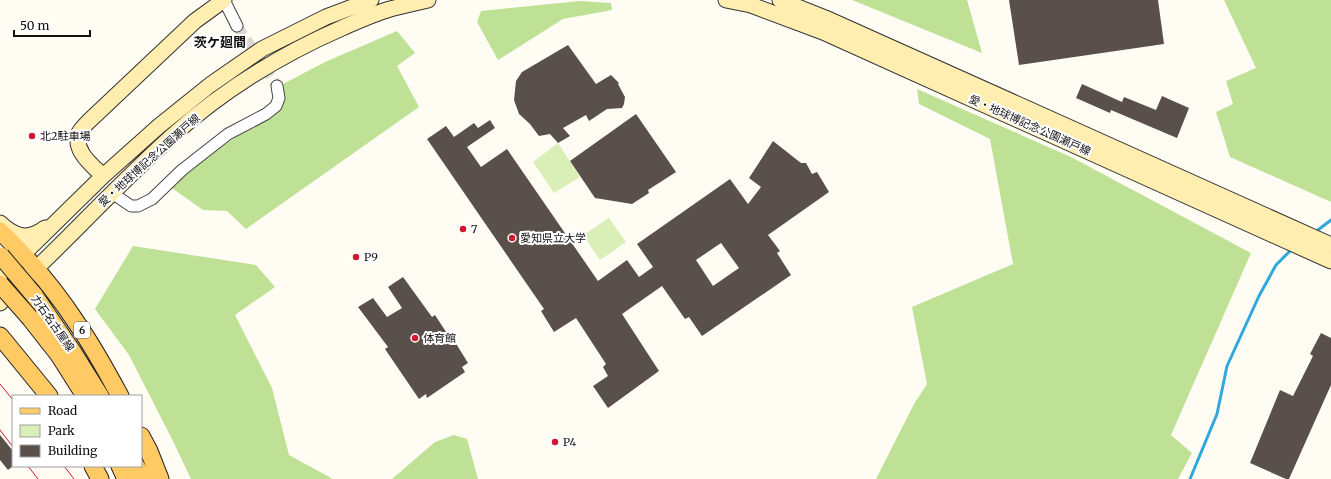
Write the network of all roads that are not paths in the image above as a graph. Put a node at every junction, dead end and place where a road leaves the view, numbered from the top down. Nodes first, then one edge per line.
1 (224, 0) edge
2 (371, 0) edge
3 (428, 0) edge
4 (726, 0) edge
5 (780, 0) edge
6 (237, 26) tunnel mouth
7 (277, 86) tunnel mouth
8 (103, 176) junction
9 (112, 193) junction
10 (0, 223) edge
11 (55, 223) junction
12 (0, 231) edge
13 (1331, 245) edge
14 (23, 254) junction
15 (0, 256) edge
16 (1331, 261) edge
17 (36, 270) junction
18 (0, 277) edge
19 (0, 284) edge
20 (0, 303) edge
21 (0, 336) edge
22 (48, 395) edge
23 (84, 395) edge
24 (99, 395) edge
25 (119, 395) edge
26 (142, 438) edge
27 (94, 467) edge
28 (120, 467) edge
29 (137, 467) edge
30 (100, 479) edge
31 (126, 479) edge
32 (143, 479) edge
33 (160, 479) edge

1 - 6 street
1 - 8 main road
2 - 8 main road, 愛・地球博記念公園瀬戸線
3 - 9 main road, 愛・地球博記念公園瀬戸線
4 - 16 main road, 愛・地球博記念公園瀬戸線
5 - 13 main road, 愛・地球博記念公園瀬戸線
7 - 9 street
8 - 11 main road, 愛・地球博記念公園瀬戸線
9 - 17 main road, 愛・地球博記念公園瀬戸線
10 - 11 main road
11 - 14 main road, 愛・地球博記念公園瀬戸線
12 - 14 main road, 6
14 - 17 main road, 6
14 - 18 main road, 愛・地球博記念公園瀬戸線
15 - 24 main road, 力石名古屋線 / 6, bridge
17 - 20 main road, 愛・地球博記念公園瀬戸線
17 - 25 main road, 6
19 - 23 main road, 力石名古屋線, bridge
21 - 22 main road
26 - 33 main road
27 - 30 main road
28 - 31 main road
29 - 32 main road

